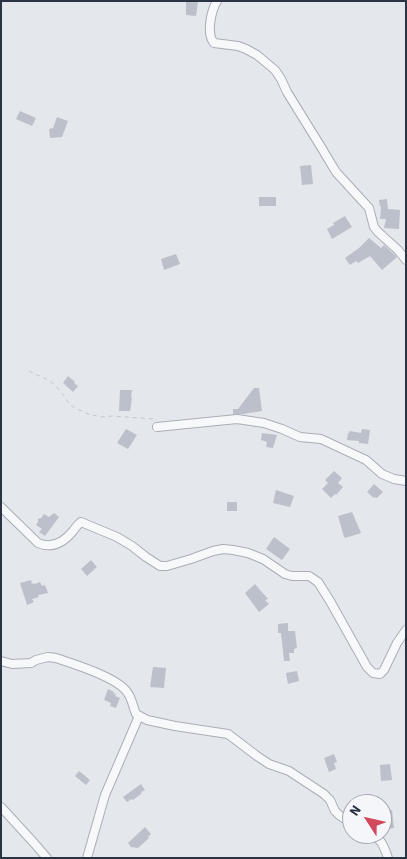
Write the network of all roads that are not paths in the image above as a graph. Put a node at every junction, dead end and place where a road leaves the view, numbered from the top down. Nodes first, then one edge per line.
1 (217, 1) edge
2 (406, 260) edge
3 (157, 423) road end
4 (406, 480) edge
5 (1, 508) edge
6 (406, 630) edge
7 (1, 661) edge
8 (139, 716) junction
9 (1, 807) edge
10 (342, 817) edge
11 (382, 844) edge
12 (47, 858) edge
13 (86, 858) edge
14 (388, 858) edge

1 - 2 street
3 - 4 street
5 - 6 street
7 - 8 street
8 - 10 street
8 - 13 street
9 - 12 street
11 - 14 street

